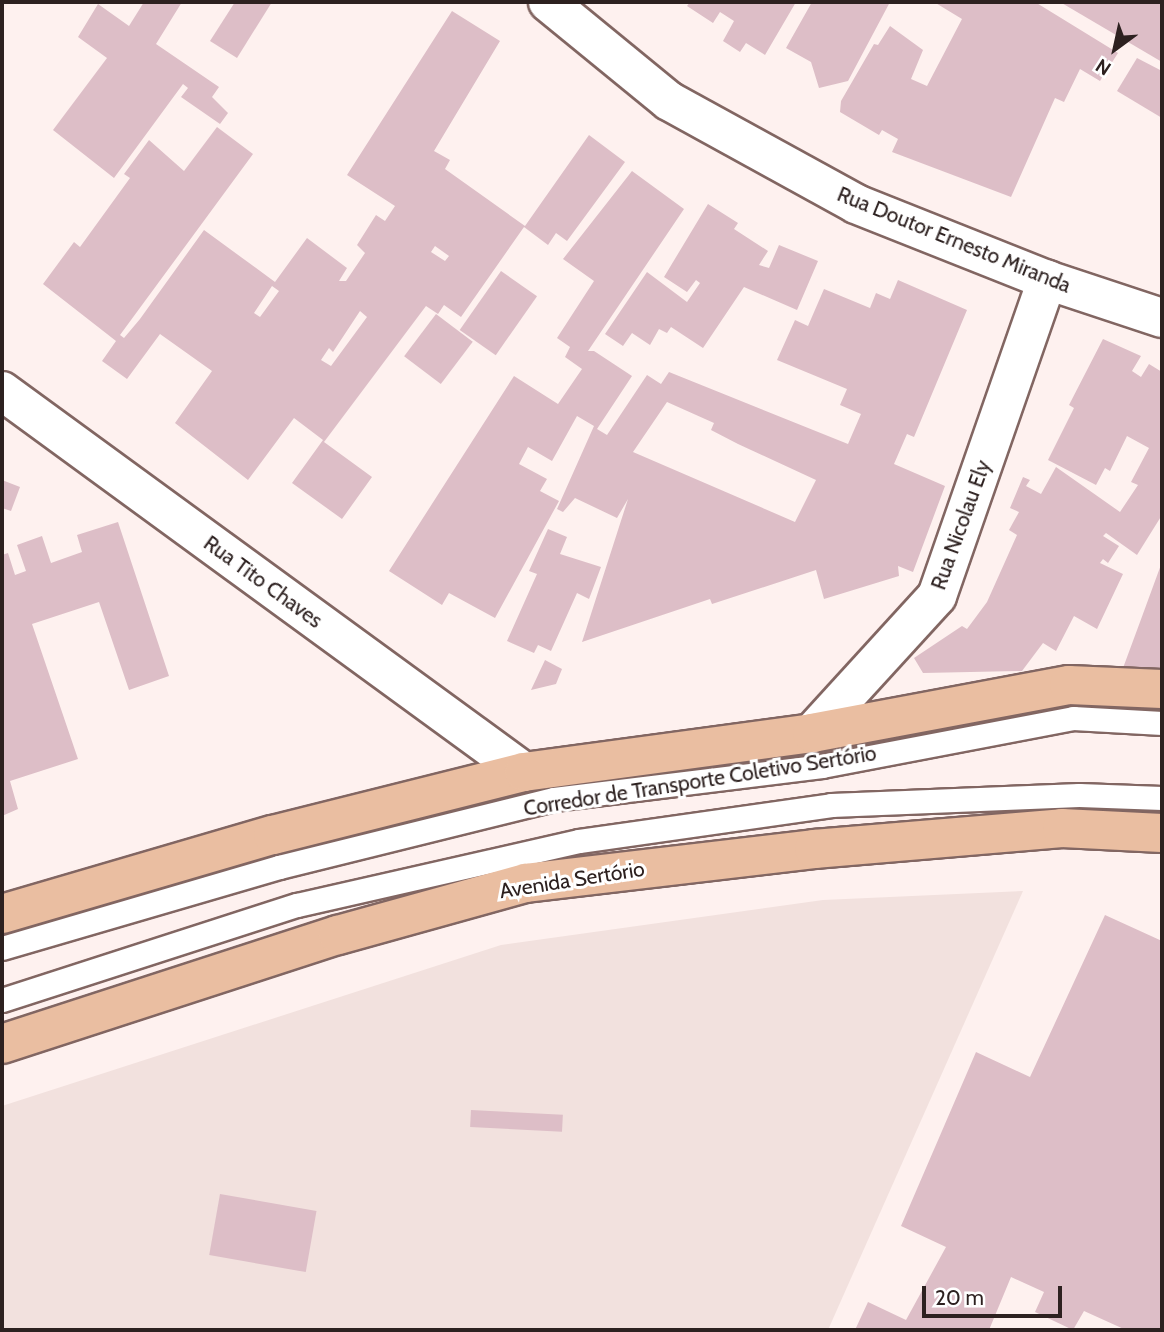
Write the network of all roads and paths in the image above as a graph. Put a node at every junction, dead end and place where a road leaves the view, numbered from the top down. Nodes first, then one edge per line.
1 (548, 2) edge
2 (1047, 280) junction
3 (1162, 318) edge
4 (2, 391) edge
5 (1162, 689) edge
6 (1162, 723) edge
7 (812, 733) junction
8 (524, 772) junction
9 (1162, 798) edge
10 (554, 799) junction
11 (1162, 833) edge
12 (2, 914) edge
13 (2, 948) edge
14 (2, 1000) edge
15 (2, 1044) edge

1 - 2 street, Rua Doutor Ernesto Miranda
2 - 3 street, Rua Doutor Ernesto Miranda
2 - 7 street, Rua Nicolau Ely
4 - 8 street, Rua Tito Chaves
5 - 7 main road
6 - 10 lane, Corredor de Transporte Coletivo Sertório
7 - 8 main road
8 - 10 lane
8 - 12 main road
9 - 14 lane, Corredor de Transporte Coletivo Sertório
10 - 13 lane, Corredor de Transporte Coletivo Sertório
11 - 15 main road, Avenida Sertório

